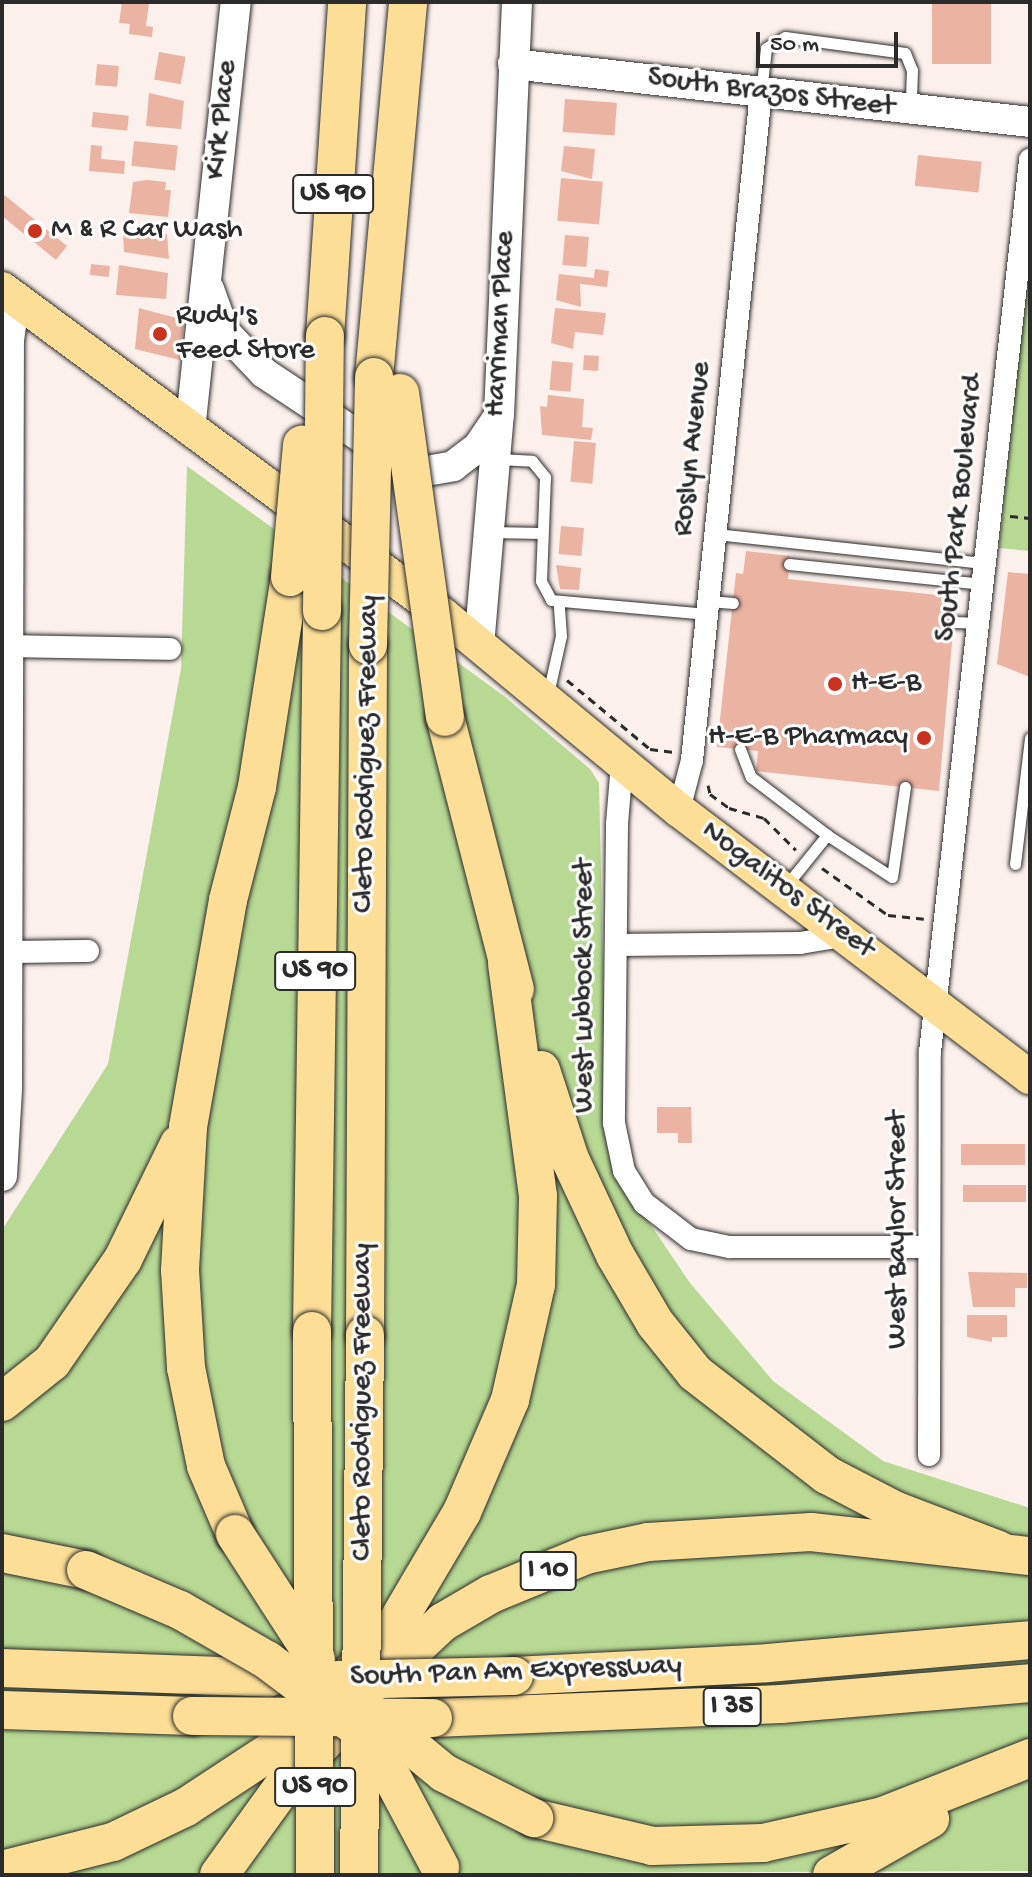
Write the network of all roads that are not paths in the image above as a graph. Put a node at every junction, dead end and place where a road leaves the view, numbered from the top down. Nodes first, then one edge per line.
1 (236, 2) edge
2 (347, 2) edge
3 (408, 2) edge
4 (517, 2) edge
5 (513, 64) junction
6 (761, 92) junction
7 (911, 110) junction
8 (1030, 122) edge
9 (1030, 160) edge
10 (206, 279) junction
11 (9, 294) edge
12 (319, 329) junction
13 (387, 385) junction
14 (499, 415) junction
15 (190, 430) junction
16 (492, 459) junction
17 (490, 532) junction
18 (542, 533) junction
19 (716, 534) junction
20 (789, 564) dead end
21 (984, 574) junction
22 (733, 603) dead end
23 (559, 604) junction
24 (708, 607) junction
25 (954, 622) dead end
26 (979, 623) junction
27 (480, 635) junction
28 (5, 646) edge
29 (170, 649) dead end
30 (557, 691) junction
31 (1030, 738) edge
32 (740, 749) dead end
33 (622, 764) junction
34 (905, 787) dead end
35 (679, 810) junction
36 (827, 835) junction
37 (1015, 864) dead end
38 (784, 887) junction
39 (849, 935) junction
40 (617, 945) junction
41 (88, 951) dead end
42 (6, 952) junction
43 (507, 964) junction
44 (938, 1006) junction
45 (1030, 1077) edge
46 (188, 1127) junction
47 (2, 1176) edge
48 (929, 1247) junction
49 (2, 1402) edge
50 (929, 1455) dead end
51 (2, 1553) edge
52 (1014, 1553) edge
53 (1030, 1640) edge
54 (2, 1668) edge
55 (1030, 1683) edge
56 (2, 1710) edge
57 (1030, 1760) edge
58 (2, 1870) edge
59 (442, 1871) edge
60 (219, 1875) edge
61 (315, 1875) edge
62 (359, 1875) edge
63 (832, 1875) edge

1 - 10 main road, Kirk Place
2 - 12 highway
3 - 13 highway, US 90
4 - 5 main road, Harriman Place
5 - 6 main road, South Brazos Street
5 - 14 main road, Harriman Place
6 - 7 main road, South Brazos Street
6 - 7 lane
6 - 19 street, Roslyn Avenue
7 - 8 main road, South Brazos Street
9 - 21 street, South Park Boulevard
10 - 14 main road
10 - 15 main road, Kirk Place
11 - 15 main road, Nogalitos Street
11 - 28 main road
12 - 46 highway, bridge
12 - 61 highway, Cleto Rodriguez Freeway / US 90, bridge
13 - 43 highway, bridge
13 - 62 highway, Cleto Rodriguez Freeway / US 90, bridge
14 - 16 main road, Harriman Place
15 - 27 main road, Nogalitos Street
16 - 17 main road, Harriman Place
16 - 18 lane
17 - 18 lane
17 - 27 main road, Harriman Place
18 - 23 lane
19 - 21 lane
19 - 24 street, Roslyn Avenue
20 - 21 lane
21 - 26 street, South Park Boulevard
22 - 24 lane
23 - 24 lane
23 - 30 lane
24 - 35 street, Roslyn Avenue
25 - 26 lane
26 - 44 street, South Park Boulevard
27 - 30 main road, Nogalitos Street
28 - 29 street
28 - 42 main road
30 - 33 main road, Nogalitos Street
31 - 37 lane
32 - 36 lane
33 - 35 main road, Nogalitos Street
33 - 40 street, West Lubbock Street
34 - 36 lane
35 - 38 main road, Nogalitos Street
36 - 38 lane
38 - 39 main road, Nogalitos Street
39 - 40 street
39 - 44 main road, Nogalitos Street
40 - 48 street, West Lubbock Street
41 - 42 street
42 - 47 main road
43 - 52 highway
43 - 58 highway
44 - 45 main road, Nogalitos Street
44 - 48 street, West Baylor Street
46 - 49 highway
46 - 57 highway, bridge
48 - 50 street, West Baylor Street
51 - 59 highway, bridge
52 - 60 highway, I 10
53 - 54 highway, South Pan Am Expressway / I 35, bridge
55 - 56 highway, South Pan Am Expressway / I 35, bridge
57 - 63 highway

